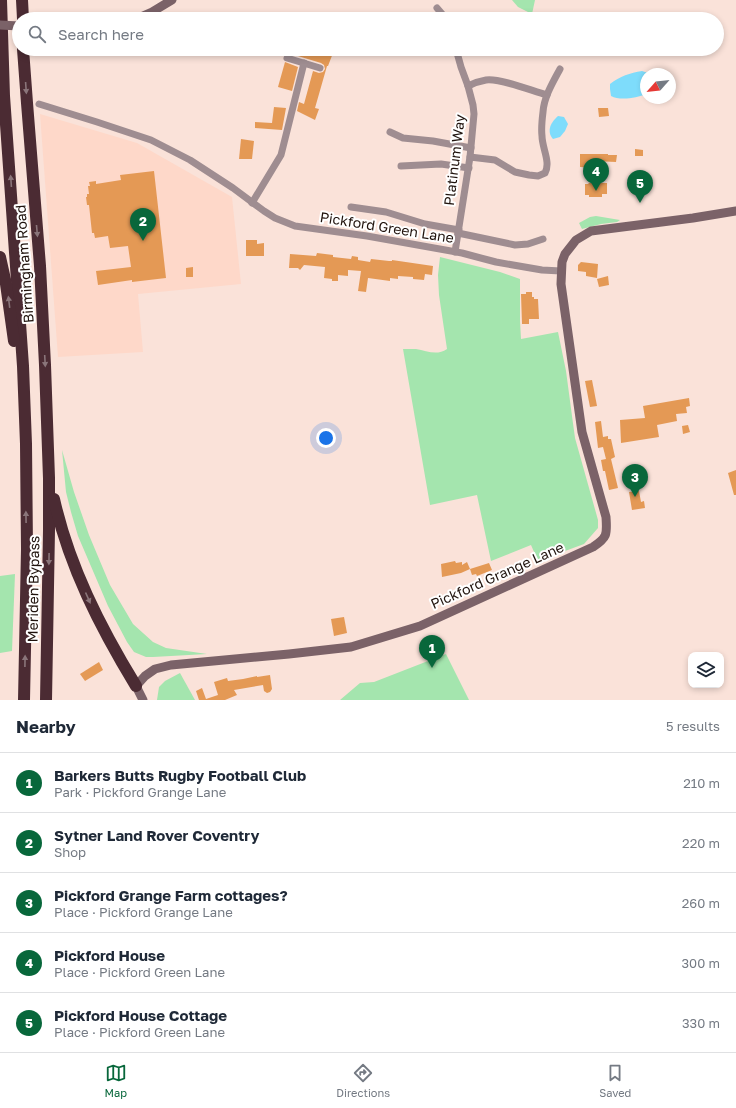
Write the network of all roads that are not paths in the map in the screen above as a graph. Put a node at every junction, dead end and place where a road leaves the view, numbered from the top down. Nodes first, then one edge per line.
1 (1, 0) edge
2 (22, 0) edge
3 (172, 0) edge
4 (437, 8) dead end
5 (23, 12) edge
6 (152, 12) edge
7 (440, 12) edge
8 (0, 25) edge
9 (12, 26) edge
10 (24, 56) edge
11 (458, 56) edge
12 (287, 58) dead end
13 (3, 62) junction
14 (304, 63) junction
15 (320, 68) dead end
16 (560, 69) dead end
17 (0, 84) edge
18 (468, 86) junction
19 (547, 95) junction
20 (58, 102) dead end
21 (39, 104) dead end
22 (57, 110) junction
23 (390, 132) dead end
24 (471, 148) junction
25 (470, 157) junction
26 (401, 166) dead end
27 (469, 168) junction
28 (252, 203) junction
29 (351, 207) dead end
30 (736, 211) edge
31 (458, 231) junction
32 (543, 238) dead end
33 (455, 252) junction
34 (0, 257) edge
35 (561, 271) junction
36 (25, 424) junction
37 (26, 444) joint
38 (49, 478) junction
39 (136, 686) junction
40 (24, 700) edge
41 (46, 700) edge
42 (143, 700) edge

1 - 13 highway, Birmingham Road
2 - 5 highway
3 - 6 street
4 - 7 street
8 - 9 street, bridge
10 -> 38 highway, Birmingham Road
11 - 18 street, Platinum Way
12 - 14 street
13 - 17 highway
36 -> 13 highway, Birmingham Road
14 - 15 street
14 - 28 street
16 - 19 street
18 - 19 street
18 - 24 street, Platinum Way
19 - 25 street
20 - 22 street
21 - 22 street, Pickford Green Lane
22 - 28 street, Pickford Green Lane
23 - 24 street
24 - 25 street, Platinum Way
25 - 27 street, Platinum Way
26 - 27 street
27 - 31 street, Platinum Way
28 - 33 street, Pickford Green Lane
29 - 31 street
30 - 35 street
31 - 32 street
31 - 33 street, Platinum Way
33 - 35 street, Pickford Green Lane
36 -> 34 highway
35 - 39 street, Pickford Grange Lane
36 - 37 highway, Birmingham Road
40 -> 37 highway, Meriden Bypass
38 -> 39 highway
38 -> 41 highway, Meriden Bypass
39 - 42 street

